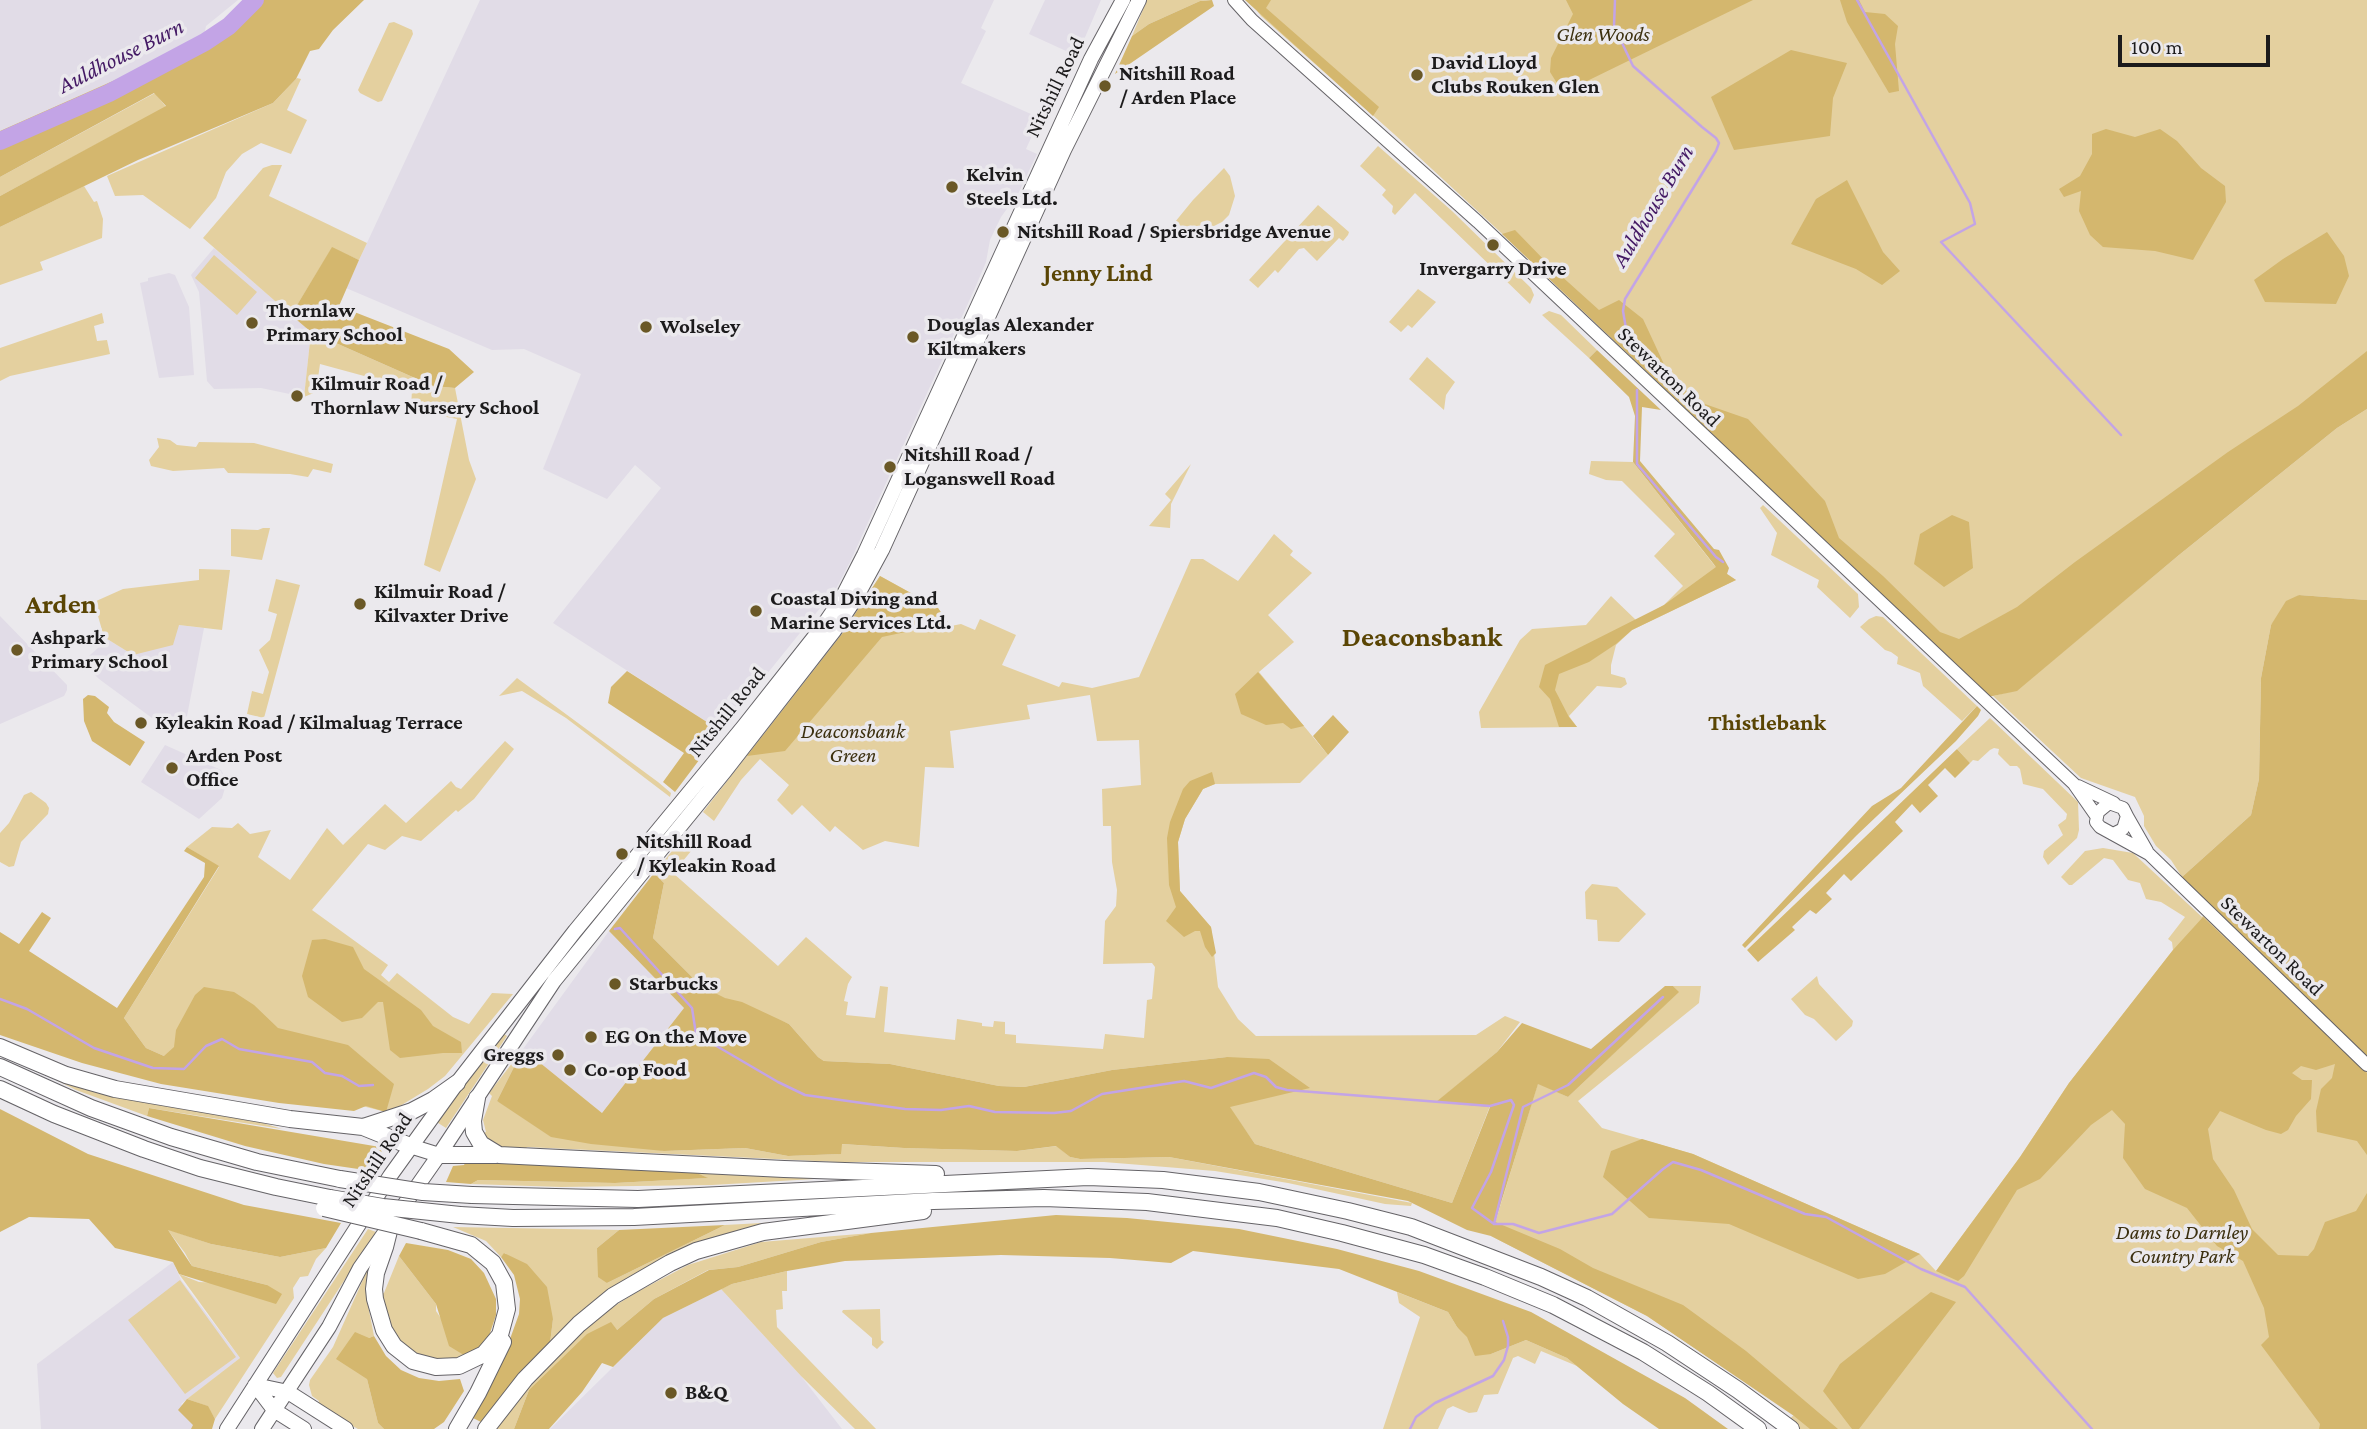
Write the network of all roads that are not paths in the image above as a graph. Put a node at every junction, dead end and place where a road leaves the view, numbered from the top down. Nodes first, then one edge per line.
1 (1123, 0) edge
2 (1139, 0) edge
3 (1234, 0) edge
4 (2074, 784) junction
5 (2114, 803) junction
6 (2127, 816) junction
7 (2097, 817) junction
8 (2113, 834) junction
9 (2149, 854) junction
10 (0, 1047) edge
11 (2367, 1065) edge
12 (0, 1067) edge
13 (457, 1083) junction
14 (0, 1089) edge
15 (477, 1098) junction
16 (363, 1127) junction
17 (410, 1146) junction
18 (439, 1155) junction
19 (499, 1155) junction
20 (1058, 1177) junction
21 (1044, 1198) junction
22 (327, 1203) junction
23 (390, 1227) junction
24 (421, 1231) junction
25 (255, 1385) junction
26 (288, 1392) junction
27 (274, 1410) junction
28 (228, 1429) edge
29 (262, 1429) edge
30 (304, 1429) edge
31 (346, 1429) edge
32 (457, 1429) edge
33 (486, 1429) edge
34 (1758, 1429) edge
35 (1791, 1429) edge

1 - 13 main road, Nitshill Road
2 - 15 main road, Nitshill Road
3 - 4 main road, Stewarton Road
4 - 5 main road, Stewarton Road
4 - 7 main road, Stewarton Road
5 - 6 main road
5 - 7 main road
6 - 8 main road
6 - 9 main road, Stewarton Road
7 - 8 main road
8 - 9 main road, Stewarton Road
9 - 11 main road, Stewarton Road
10 - 16 highway
12 - 20 highway, bridge
13 - 16 highway
13 - 17 main road, Nitshill Road
14 - 22 highway
15 - 18 main road, Nitshill Road
15 - 19 highway
16 - 17 highway
17 - 18 main road
17 - 25 main road, Nitshill Road
18 - 19 highway
18 - 23 main road, Nitshill Road
19 - 20 highway
20 - 35 highway
21 - 22 highway, bridge
21 - 33 highway
21 - 34 highway
22 - 24 highway, bridge
23 - 24 highway
23 - 26 main road, Nitshill Road
24 - 32 highway
25 - 26 main road
25 - 27 main road
25 - 28 main road, Nitshill Road
26 - 27 main road, Nitshill Road
26 - 31 main road
27 - 29 main road, Nitshill Road
27 - 30 main road

